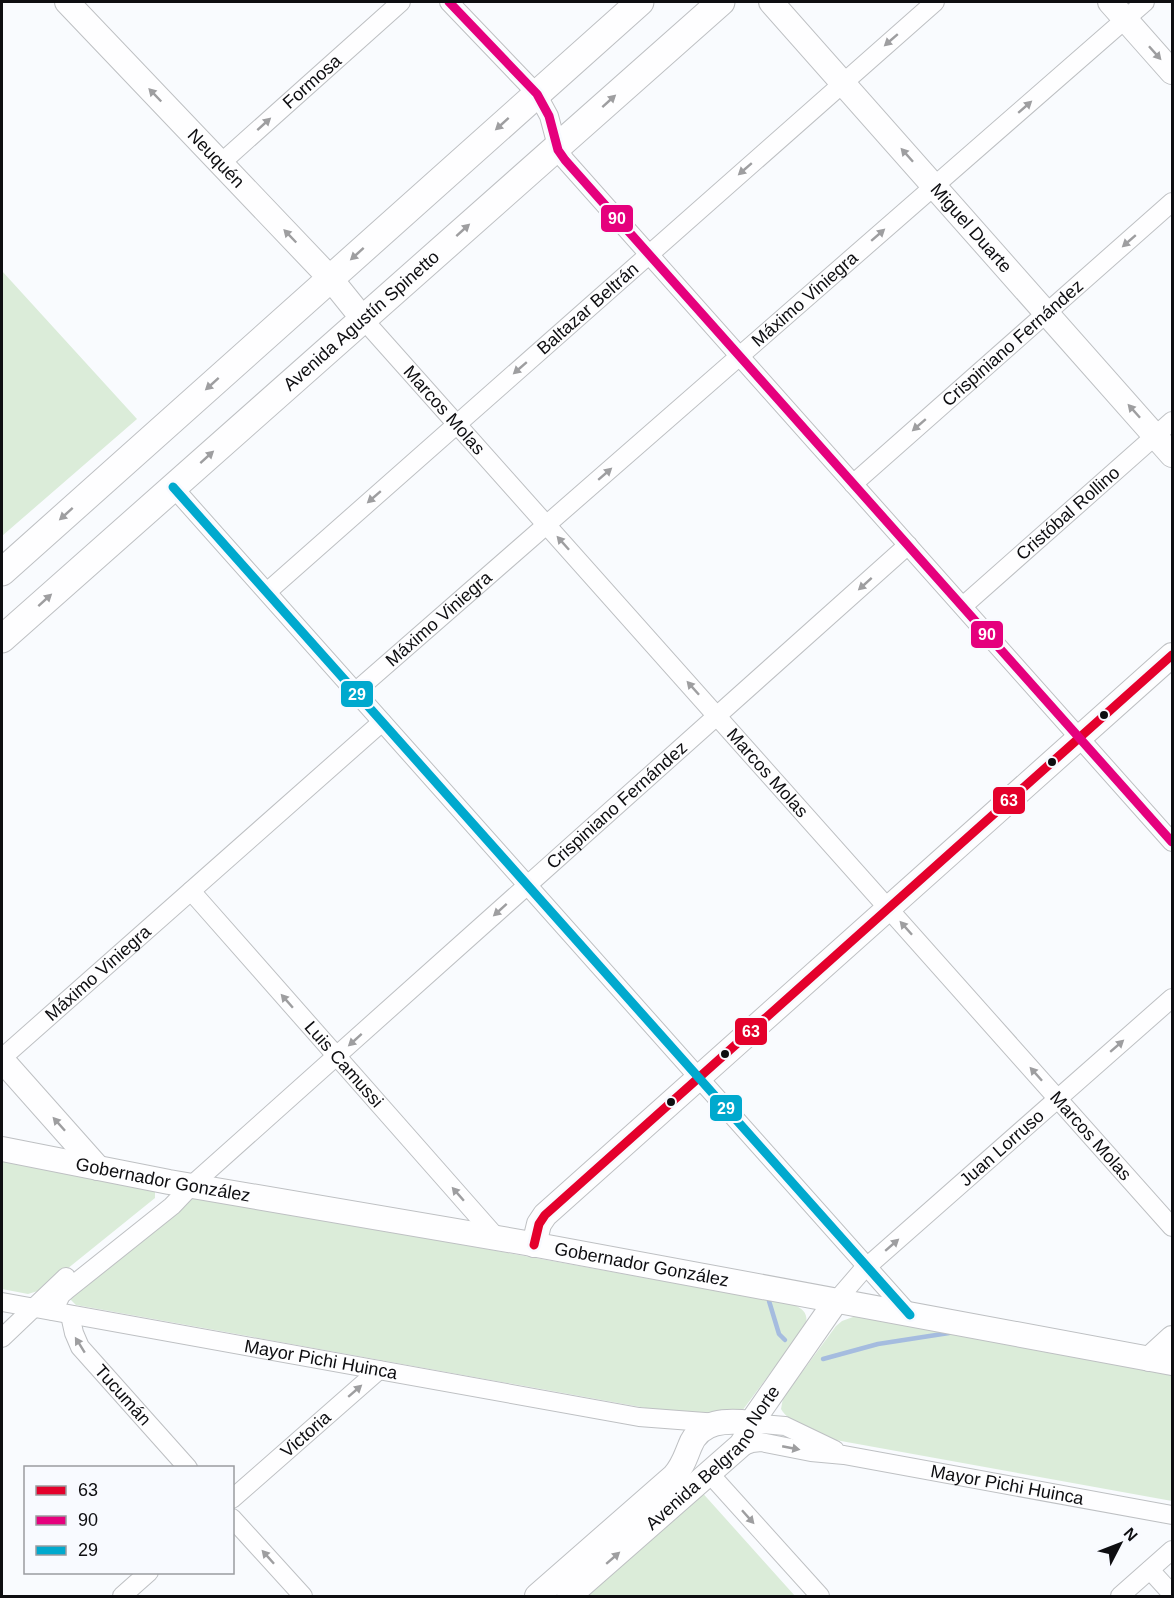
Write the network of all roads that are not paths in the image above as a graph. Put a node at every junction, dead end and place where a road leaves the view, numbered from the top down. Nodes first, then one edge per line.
1 (67, 2) edge
2 (401, 2) edge
3 (448, 2) edge
4 (640, 2) edge
5 (721, 2) edge
6 (771, 2) edge
7 (935, 2) edge
8 (1145, 2) edge
9 (1117, 10) edge
10 (1173, 72) edge
11 (843, 83) junction
12 (537, 94) junction
13 (557, 147) junction
14 (220, 163) junction
15 (934, 186) junction
16 (1173, 202) edge
17 (649, 254) junction
18 (330, 278) junction
19 (1047, 313) junction
20 (363, 319) junction
21 (740, 356) junction
22 (457, 424) junction
23 (1164, 428) edge
24 (1173, 455) edge
25 (853, 484) junction
26 (173, 487) junction
27 (547, 525) junction
28 (908, 545) junction
29 (2, 572) edge
30 (267, 592) junction
31 (963, 606) junction
32 (2, 639) edge
33 (1173, 655) edge
34 (356, 692) junction
35 (717, 716) junction
36 (382, 722) junction
37 (1080, 738) junction
38 (1173, 842) edge
39 (528, 885) junction
40 (191, 891) junction
41 (889, 909) junction
42 (1173, 998) edge
43 (336, 1056) junction
44 (2, 1059) edge
45 (699, 1078) junction
46 (1058, 1099) junction
47 (2, 1149) edge
48 (98, 1167) junction
49 (192, 1185) junction
50 (1173, 1227) edge
51 (497, 1238) junction
52 (534, 1245) junction
53 (867, 1267) junction
54 (836, 1301) junction
55 (2, 1302) edge
56 (53, 1311) junction
57 (910, 1315) junction
58 (2, 1338) edge
59 (1173, 1338) edge
60 (1149, 1359) junction
61 (1173, 1364) edge
62 (379, 1370) junction
63 (639, 1416) junction
64 (720, 1422) junction
65 (751, 1423) junction
66 (738, 1448) junction
67 (687, 1454) junction
68 (844, 1455) junction
69 (187, 1466) edge
70 (709, 1473) junction
71 (234, 1497) edge
72 (1173, 1515) edge
73 (234, 1520) edge
74 (1173, 1550) edge
75 (1150, 1570) junction
76 (147, 1574) edge
77 (1173, 1594) edge
78 (122, 1596) edge
79 (303, 1596) edge
80 (537, 1596) edge
81 (569, 1596) edge
82 (820, 1596) edge
83 (1120, 1596) edge

14 -> 1 main road, Neuquén
14 -> 2 street, Formosa
3 - 12 street
4 - 12 main road
13 -> 5 main road, Avenida Agustín Spinetto
6 - 11 main road, Miguel Duarte
7 -> 11 street, Baltazar Beltrán
8 - 9 street, Máximo Viniegra
9 -> 10 main road
15 -> 9 street, Máximo Viniegra
15 -> 11 main road, Miguel Duarte
11 -> 17 street, Baltazar Beltrán
12 - 13 street
12 -> 18 main road
13 - 17 street
20 -> 13 main road, Avenida Agustín Spinetto
18 -> 14 main road, Neuquén
15 - 19 main road, Miguel Duarte
21 -> 15 street, Máximo Viniegra
16 -> 19 street, Crispiniano Fernández
17 - 21 street
17 -> 22 street, Baltazar Beltrán
18 - 20 main road, Neuquén
18 -> 29 main road
23 -> 19 main road, Miguel Duarte
19 -> 25 street, Crispiniano Fernández
20 - 22 street, Marcos Molas
26 -> 20 main road, Avenida Agustín Spinetto
21 - 25 street
27 -> 21 street, Máximo Viniegra
22 - 27 street, Marcos Molas
22 -> 30 street, Baltazar Beltrán
23 - 24 main road, Miguel Duarte
23 - 31 street, Cristóbal Rollino
25 - 28 street
26 - 30 street
32 -> 26 main road, Avenida Agustín Spinetto
27 - 34 street, Máximo Viniegra
35 -> 27 street, Marcos Molas
28 - 31 street
28 -> 35 street, Crispiniano Fernández
30 - 34 street
31 - 37 street
33 - 37 main road
34 - 36 street
35 - 39 street, Crispiniano Fernández
35 - 41 street, Marcos Molas
36 - 39 street
36 - 40 street, Máximo Viniegra
37 - 38 street
37 - 41 main road
39 -> 43 street, Crispiniano Fernández
39 - 45 street
43 -> 40 street, Luis Camussi
40 - 44 street, Máximo Viniegra
41 - 45 main road
46 -> 41 street, Marcos Molas
46 -> 42 street, Juan Lorruso
43 - 49 street, Crispiniano Fernández
51 -> 43 street, Luis Camussi
48 -> 44 main road
45 - 52 main road
45 - 53 street
46 - 50 street, Marcos Molas
53 -> 46 street, Juan Lorruso
47 - 48 main road, Gobernador González
48 - 49 main road, Gobernador González
49 - 51 main road, Gobernador González
49 - 56 street, Crispiniano Fernández
51 - 52 main road, Gobernador González
52 - 54 main road, Gobernador González
53 - 54 street, Juan Lorruso
53 - 57 street
54 - 57 main road, Gobernador González
54 - 65 main road, Avenida Belgrano Norte
55 - 56 street, Mayor Pichi Huinca
56 - 58 street, Crispiniano Fernández
56 - 62 street, Mayor Pichi Huinca
69 -> 56 street, Tucumán
57 - 60 main road, Gobernador González
59 - 60 main road
60 - 61 main road, Gobernador González
62 - 63 street, Mayor Pichi Huinca
71 -> 62 street, Victoria
63 - 64 street, Mayor Pichi Huinca
63 - 67 street, Mayor Pichi Huinca
64 - 65 main road, Mayor Pichi Huinca
64 - 67 main road, Avenida Belgrano Norte
65 - 66 main road, Avenida Belgrano Norte
65 - 68 street, Mayor Pichi Huinca
66 -> 68 street, Mayor Pichi Huinca
66 - 70 main road, Avenida Belgrano Norte
67 - 70 main road
67 - 80 main road, Avenida Belgrano Norte
68 - 72 street, Mayor Pichi Huinca
81 -> 70 main road, Avenida Belgrano Norte
70 -> 82 street
79 -> 73 street
74 - 75 street
75 - 77 street
75 - 83 street
76 - 78 street

